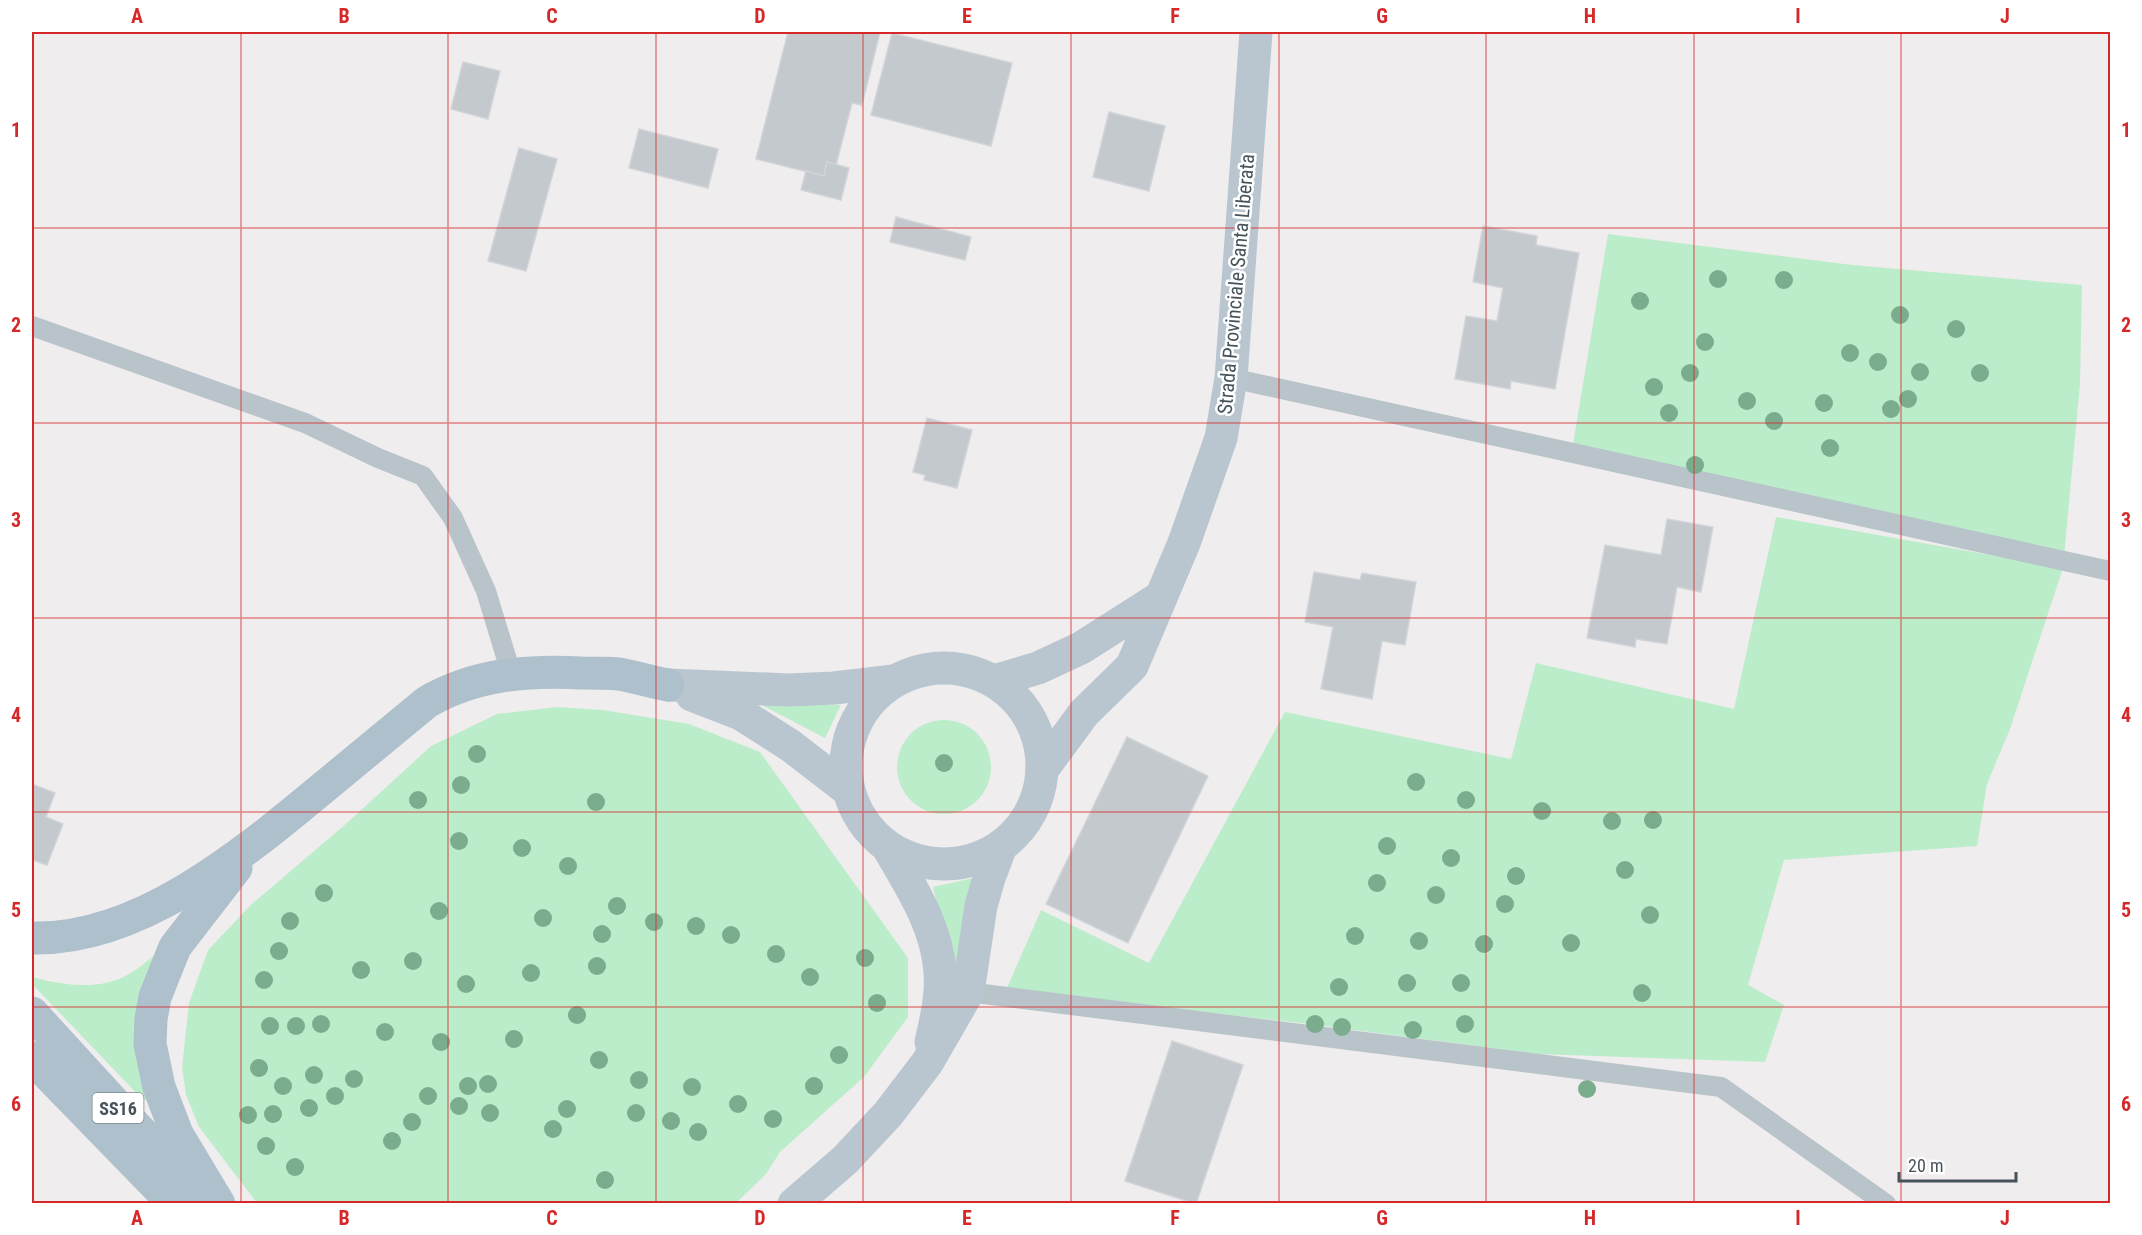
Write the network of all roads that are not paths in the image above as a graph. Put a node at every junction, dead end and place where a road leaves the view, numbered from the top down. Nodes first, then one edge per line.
1 (1256, 32) edge
2 (32, 326) edge
3 (1231, 378) junction
4 (2110, 570) edge
5 (1161, 597) junction
6 (511, 673) junction
7 (894, 681) junction
8 (994, 681) junction
9 (668, 685) junction
10 (1042, 770) junction
11 (848, 790) junction
12 (254, 845) junction
13 (1001, 846) junction
14 (889, 849) junction
15 (32, 938) edge
16 (968, 992) junction
17 (32, 1013) edge
18 (32, 1058) edge
19 (927, 1064) junction
20 (32, 1091) edge
21 (153, 1203) edge
22 (174, 1203) edge
23 (204, 1203) edge
24 (219, 1203) edge
25 (794, 1203) edge
26 (1886, 1203) edge

1 - 3 main road, Strada Provinciale Santa Liberata
2 - 6 lane
3 - 4 lane
3 - 5 main road, Strada Provinciale Santa Liberata
5 - 8 main road
5 - 10 main road, Strada Provinciale Santa Liberata
6 - 9 main road
6 - 12 main road
7 - 8 main road
7 - 9 main road
7 - 11 main road
8 - 10 main road
9 - 11 main road
10 - 13 main road
11 - 14 main road
12 - 15 main road
12 - 24 main road
13 - 14 main road
13 - 16 main road
14 - 19 main road
16 - 19 main road
16 - 26 lane
17 - 23 main road, SS16
18 - 22 main road, SS16
19 - 25 main road
20 - 21 main road

